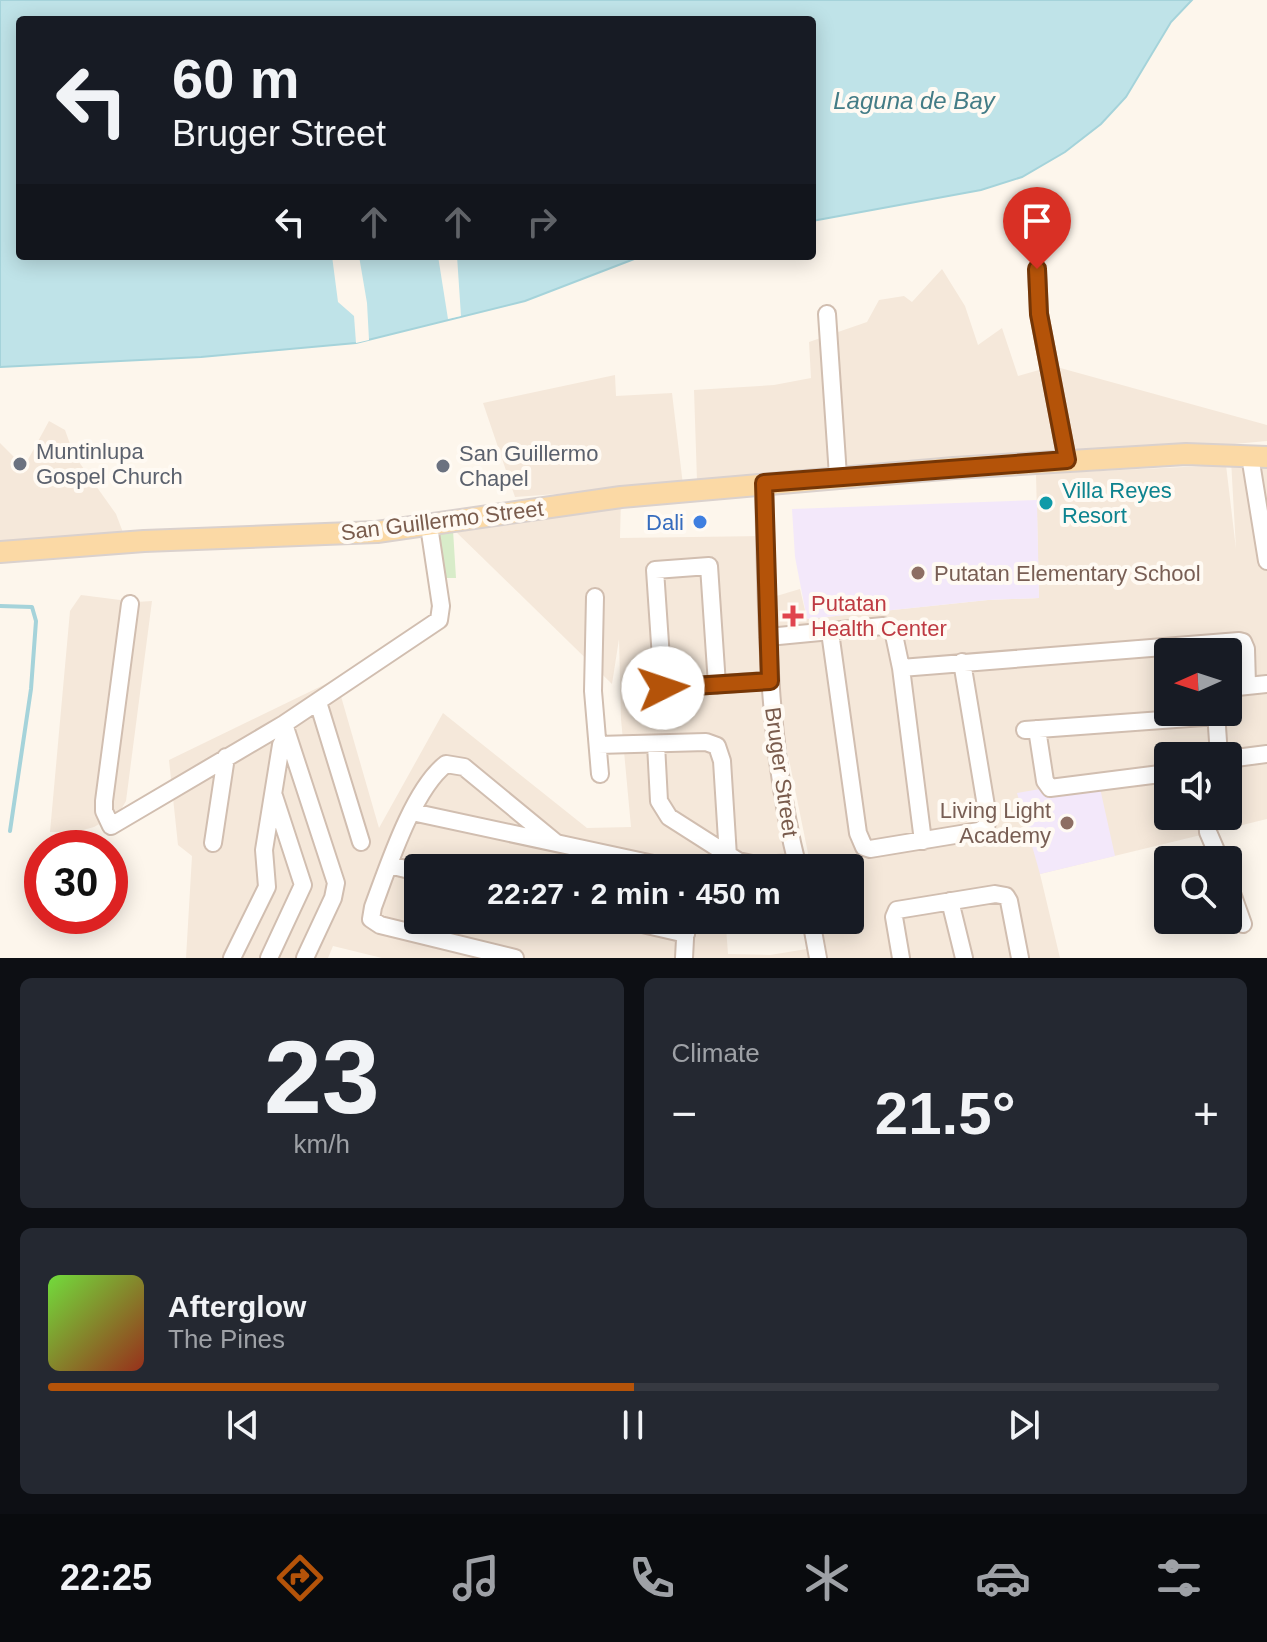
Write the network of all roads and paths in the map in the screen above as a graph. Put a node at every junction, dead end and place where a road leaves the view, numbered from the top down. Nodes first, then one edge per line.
1 (1037, 269) dead end
2 (827, 314) dead end
3 (1258, 457) edge
4 (1067, 460) junction
5 (838, 476) junction
6 (764, 483) junction
7 (429, 526) junction
8 (0, 552) edge
9 (1267, 561) edge
10 (595, 597) dead end
11 (130, 604) dead end
12 (830, 632) junction
13 (768, 637) junction
14 (962, 662) junction
15 (901, 668) junction
16 (770, 681) junction
17 (1267, 684) edge
18 (717, 685) junction
19 (1247, 685) junction
20 (1242, 686) edge
21 (318, 702) junction
22 (1154, 719) edge
23 (285, 729) junction
24 (656, 744) junction
25 (598, 745) junction
26 (1267, 754) edge
27 (226, 757) junction
28 (1242, 757) edge
29 (600, 774) dead end
30 (1154, 775) edge
31 (274, 793) junction
32 (412, 812) junction
33 (923, 841) junction
34 (361, 842) dead end
35 (555, 842) junction
36 (213, 843) dead end
37 (609, 854) edge
38 (725, 854) edge
39 (728, 854) edge
40 (795, 854) edge
41 (389, 865) junction
42 (404, 869) edge
43 (950, 901) junction
44 (686, 934) edge
45 (814, 934) edge
46 (471, 953) edge
47 (232, 958) edge
48 (269, 958) edge
49 (305, 958) edge
50 (515, 958) edge
51 (684, 958) edge
52 (818, 958) edge
53 (901, 958) edge
54 (964, 958) edge
55 (1020, 958) edge

1 - 4 street
2 - 5 street
3 - 4 main road, San Guillermo Street
3 - 9 street
4 - 5 main road, San Guillermo Street
5 - 6 main road, San Guillermo Street
6 - 7 main road, San Guillermo Street
6 - 13 street, Bruger Street
7 - 8 main road, San Guillermo Street
7 - 21 street
10 - 25 street
11 - 27 street
12 - 13 street
12 - 15 street
12 - 33 street
13 - 16 street, Bruger Street
14 - 15 street
14 - 19 street
14 - 33 street
15 - 33 street
16 - 18 street
16 - 40 street, Bruger Street
17 - 19 street
18 - 18 street
19 - 20 street
21 - 23 street
21 - 34 street
22 - 30 street
23 - 27 street
23 - 31 street
23 - 49 street
24 - 25 street
24 - 38 street
24 - 39 street
25 - 29 street
26 - 28 street
27 - 36 street
31 - 47 street
31 - 48 street
32 - 35 street
32 - 35 street
32 - 41 street
35 - 37 street
41 - 42 street
41 - 46 street
43 - 53 street
43 - 54 street
43 - 55 street
44 - 51 street
45 - 52 street
46 - 50 street

